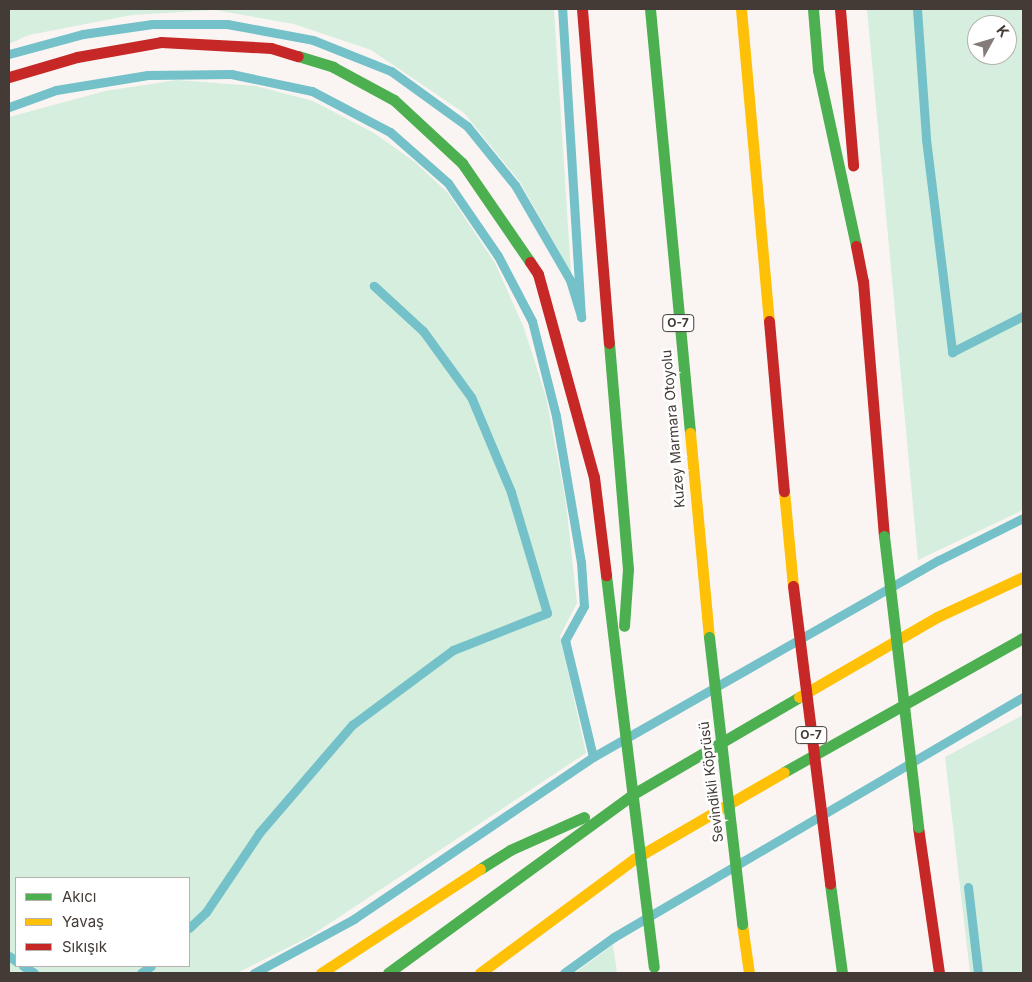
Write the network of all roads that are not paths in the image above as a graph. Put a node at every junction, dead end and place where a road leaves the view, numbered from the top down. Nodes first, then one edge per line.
1 (582, 9) edge
2 (650, 9) edge
3 (741, 9) edge
4 (813, 9) edge
5 (840, 9) edge
6 (9, 77) edge
7 (863, 282) junction
8 (1023, 577) edge
9 (709, 637) joint
10 (1023, 639) edge
11 (620, 692) junction
12 (635, 793) junction
13 (918, 827) junction
14 (922, 954) dead end
15 (654, 970) edge
16 (321, 973) edge
17 (388, 973) edge
18 (480, 973) edge
19 (749, 973) edge
20 (842, 973) edge
21 (940, 973) edge

1 - 11 highway
2 - 9 highway, Kuzey Marmara Otoyolu / O-7
3 - 20 highway, O-7, bridge
4 - 7 highway
5 - 7 highway
6 - 11 highway
7 - 13 highway, bridge
8 - 12 highway
9 - 19 highway, Sevindikli Köprüsü / O-7, bridge
10 - 18 highway
11 - 15 highway, bridge
12 - 16 highway
12 - 17 highway
13 - 14 highway
13 - 21 highway

